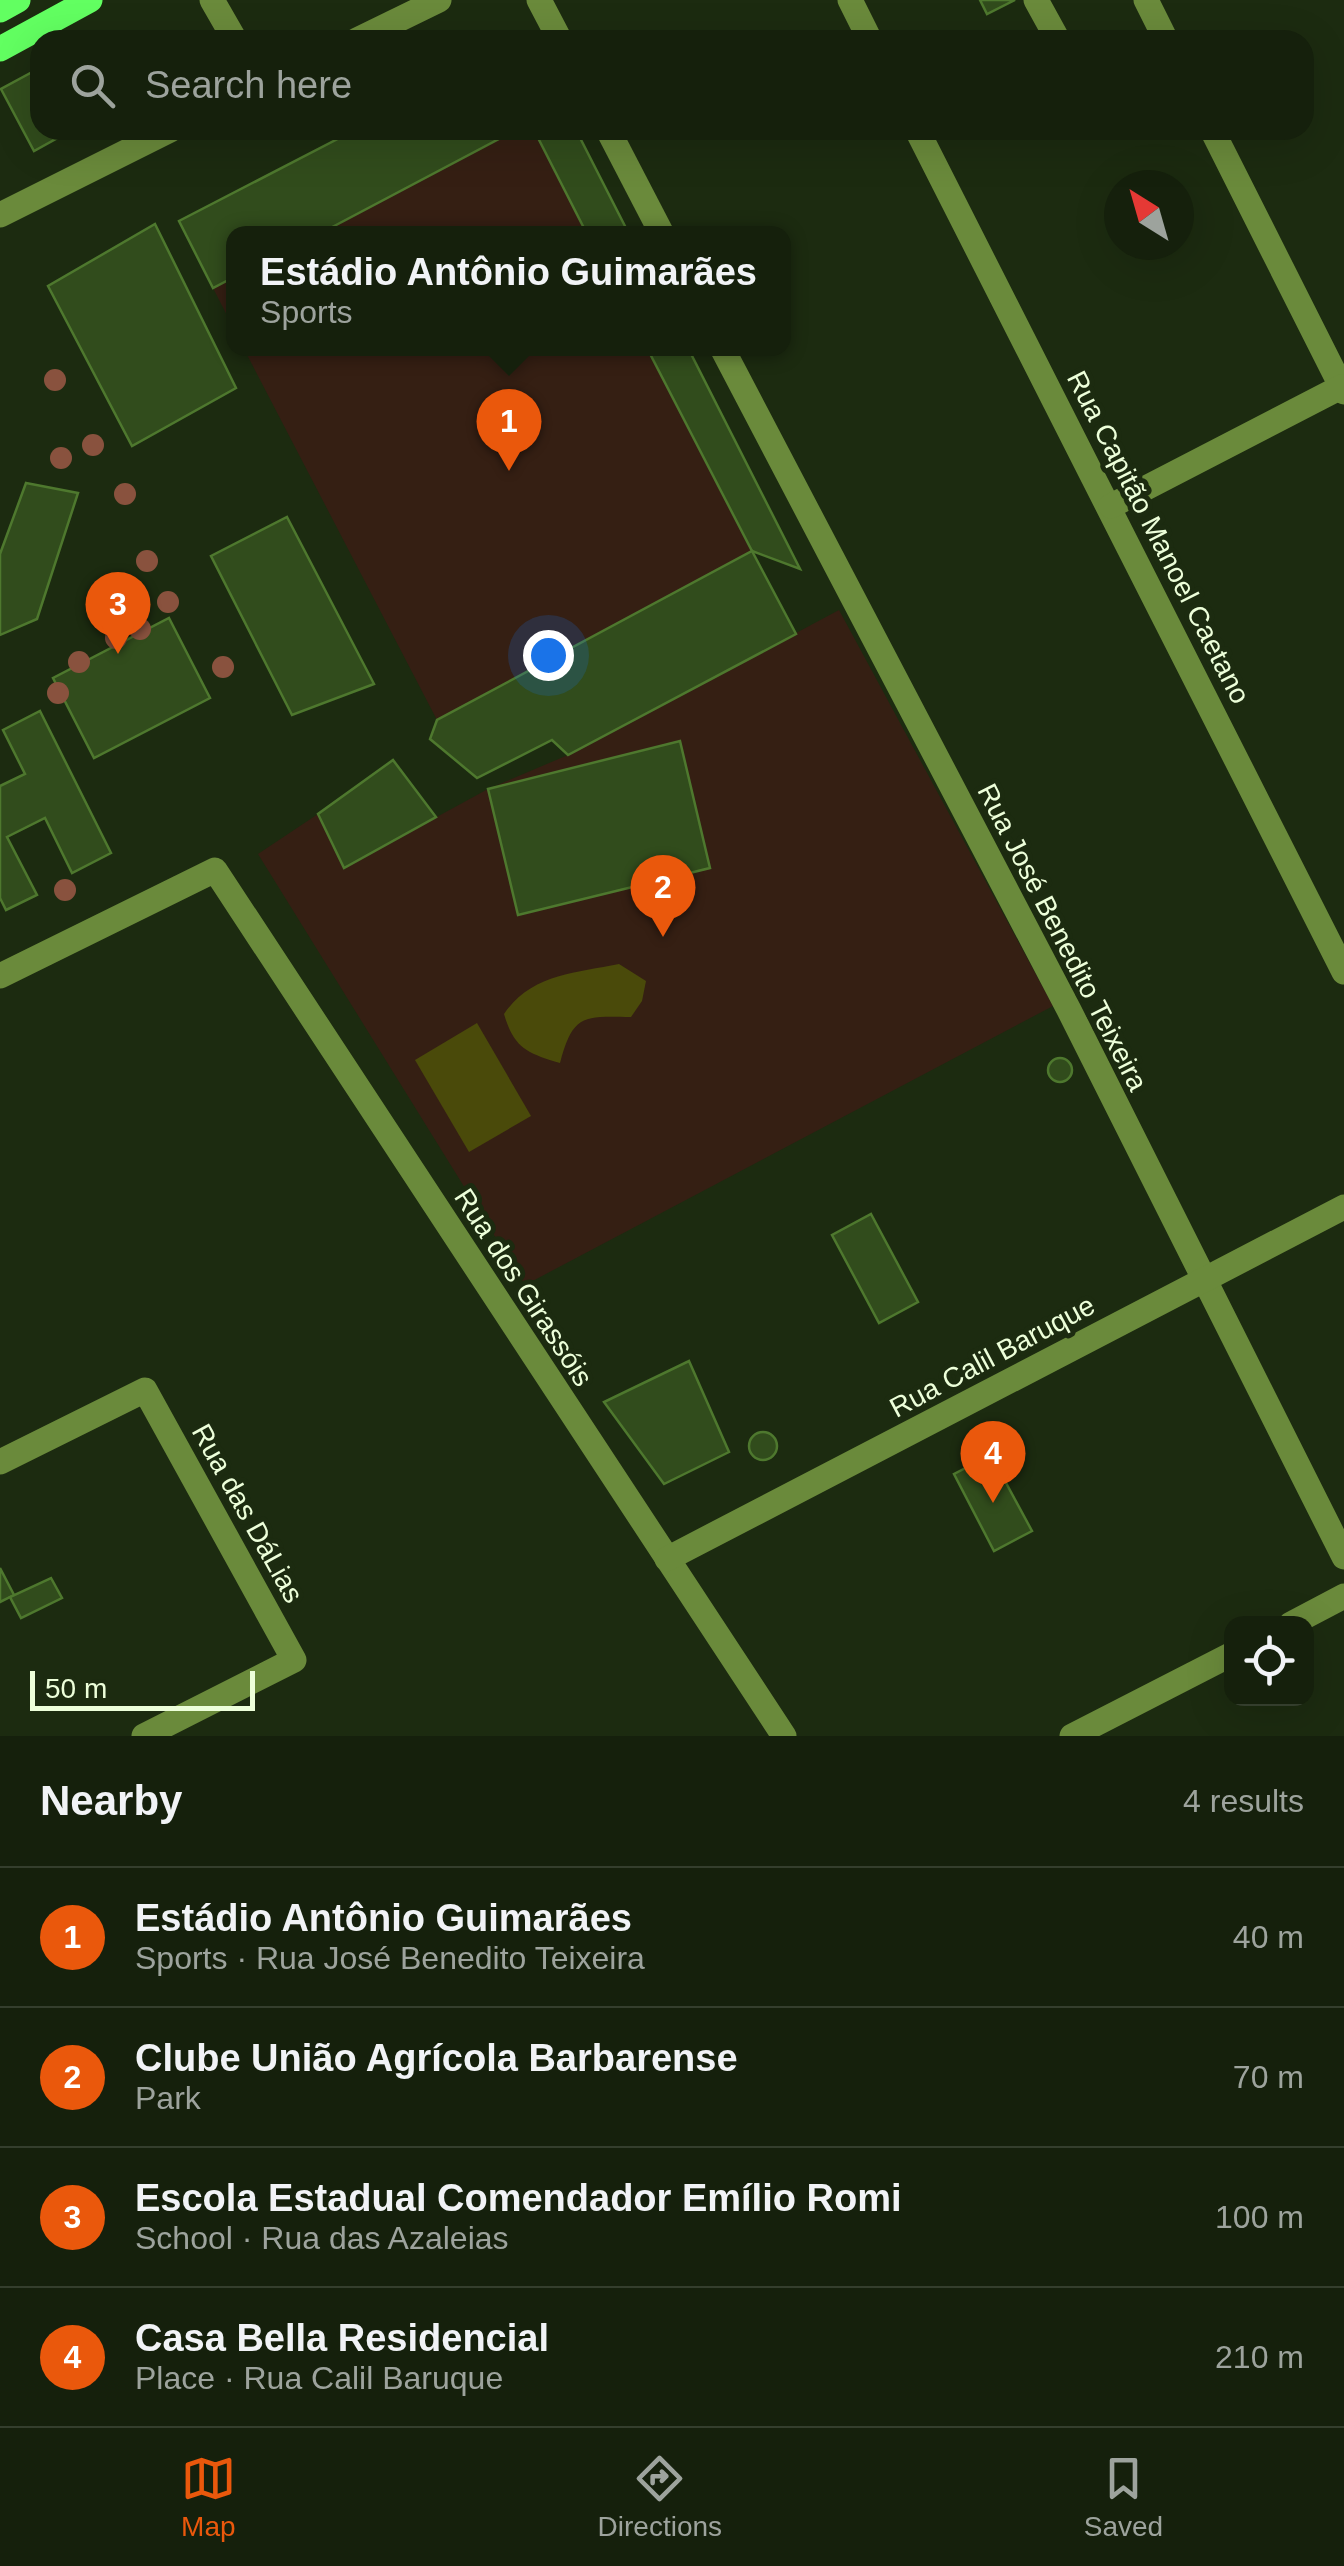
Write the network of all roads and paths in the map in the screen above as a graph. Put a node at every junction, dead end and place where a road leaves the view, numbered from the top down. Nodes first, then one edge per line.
1 (18, 0) edge
2 (90, 0) edge
3 (212, 0) edge
4 (439, 0) edge
5 (539, 0) edge
6 (850, 0) edge
7 (1036, 0) edge
8 (1146, 0) edge
9 (0, 10) edge
10 (35, 30) edge
11 (229, 30) edge
12 (377, 30) edge
13 (555, 30) edge
14 (865, 30) edge
15 (1052, 30) edge
16 (1161, 30) edge
17 (30, 33) edge
18 (0, 49) edge
19 (150, 140) edge
20 (613, 140) edge
21 (922, 140) edge
22 (1217, 140) edge
23 (0, 215) edge
24 (658, 226) edge
25 (726, 356) edge
26 (1343, 389) edge
27 (1111, 506) junction
28 (1344, 972) edge
29 (0, 976) edge
30 (1344, 1207) edge
31 (1203, 1280) junction
32 (0, 1462) edge
33 (1344, 1557) edge
34 (667, 1559) junction
35 (1344, 1596) edge
36 (1306, 1616) edge
37 (1224, 1658) edge
38 (144, 1736) edge
39 (784, 1736) edge
40 (1072, 1736) edge

1 - 9 main road
2 - 10 main road
3 - 11 street
4 - 12 street
5 - 13 street
6 - 14 street
7 - 15 street
8 - 16 street
17 - 18 main road
19 - 23 street
20 - 24 street
21 - 27 street, Rua Capitão Manoel Caetano
22 - 26 street
25 - 31 street, Rua José Benedito Teixeira
26 - 27 street
27 - 28 street, Rua Capitão Manoel Caetano
29 - 34 street, Rua dos Girassóis
30 - 31 street, Rua Calil Baruque
31 - 33 street, Rua José Benedito Teixeira
31 - 34 street, Rua Calil Baruque
32 - 38 street, Rua das DáLias
34 - 39 street, Rua dos Girassóis
35 - 36 street
37 - 40 street

